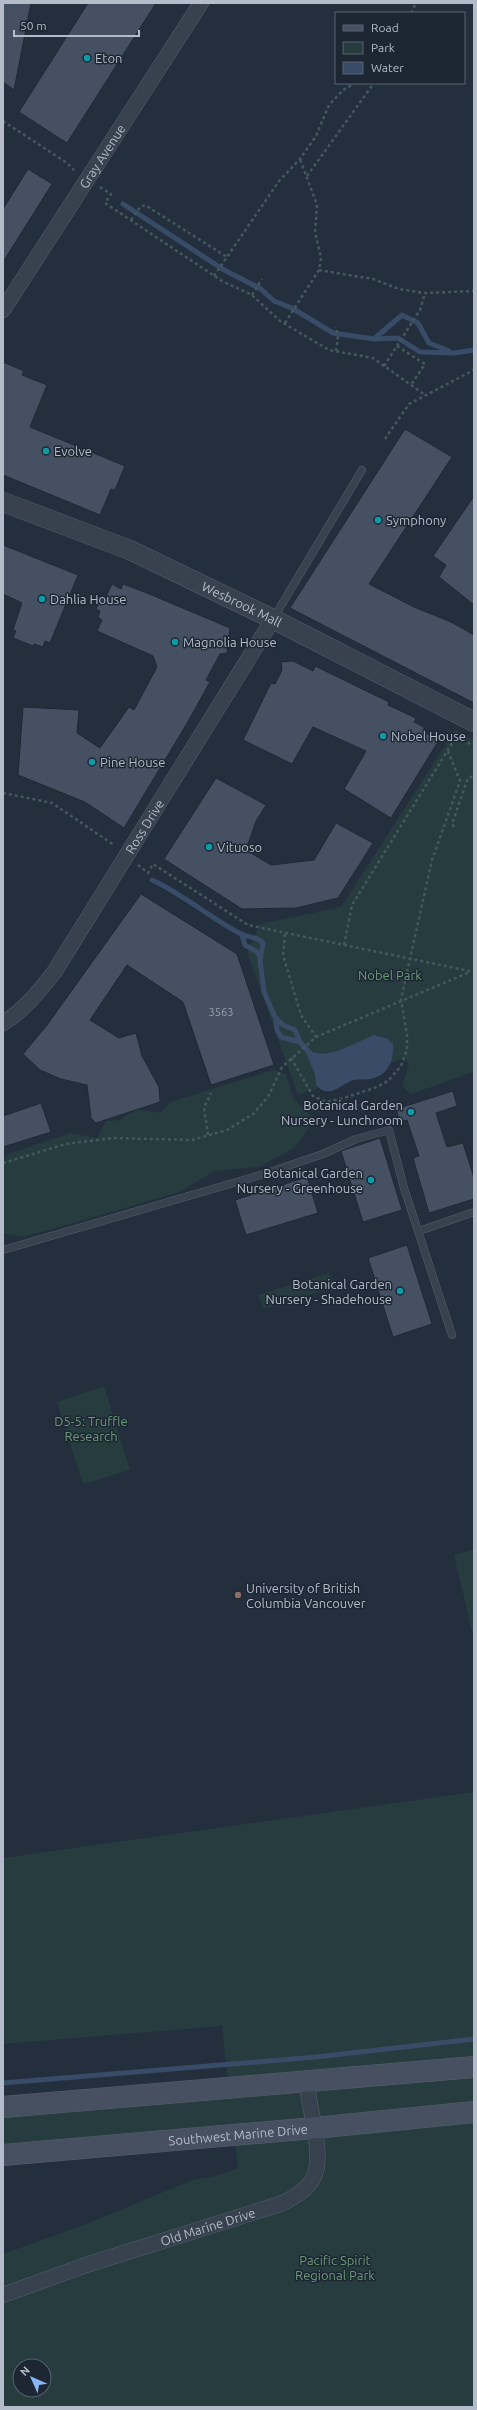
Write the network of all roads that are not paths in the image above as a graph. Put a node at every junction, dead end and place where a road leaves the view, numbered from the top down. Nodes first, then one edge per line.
1 (201, 3) edge
2 (3, 310) edge
3 (362, 470) dead end
4 (3, 502) edge
5 (273, 619) junction
6 (470, 720) edge
7 (3, 1023) edge
8 (474, 1212) edge
9 (419, 1231) junction
10 (3, 1250) edge
11 (452, 1335) dead end
12 (474, 2067) edge
13 (306, 2082) junction
14 (3, 2107) edge
15 (474, 2112) edge
16 (314, 2128) junction
17 (3, 2155) edge
18 (3, 2295) edge

1 - 2 street, Gray Avenue
3 - 5 lane
4 - 5 street, Wesbrook Mall
5 - 6 street, Wesbrook Mall
5 - 7 street, Ross Drive
8 - 9 lane
9 - 10 lane
9 - 11 lane
12 - 13 main road
13 - 14 main road
13 - 16 street, Old Marine Drive
15 - 16 main road, Southwest Marine Drive
16 - 17 main road, Southwest Marine Drive
16 - 18 street, Old Marine Drive

